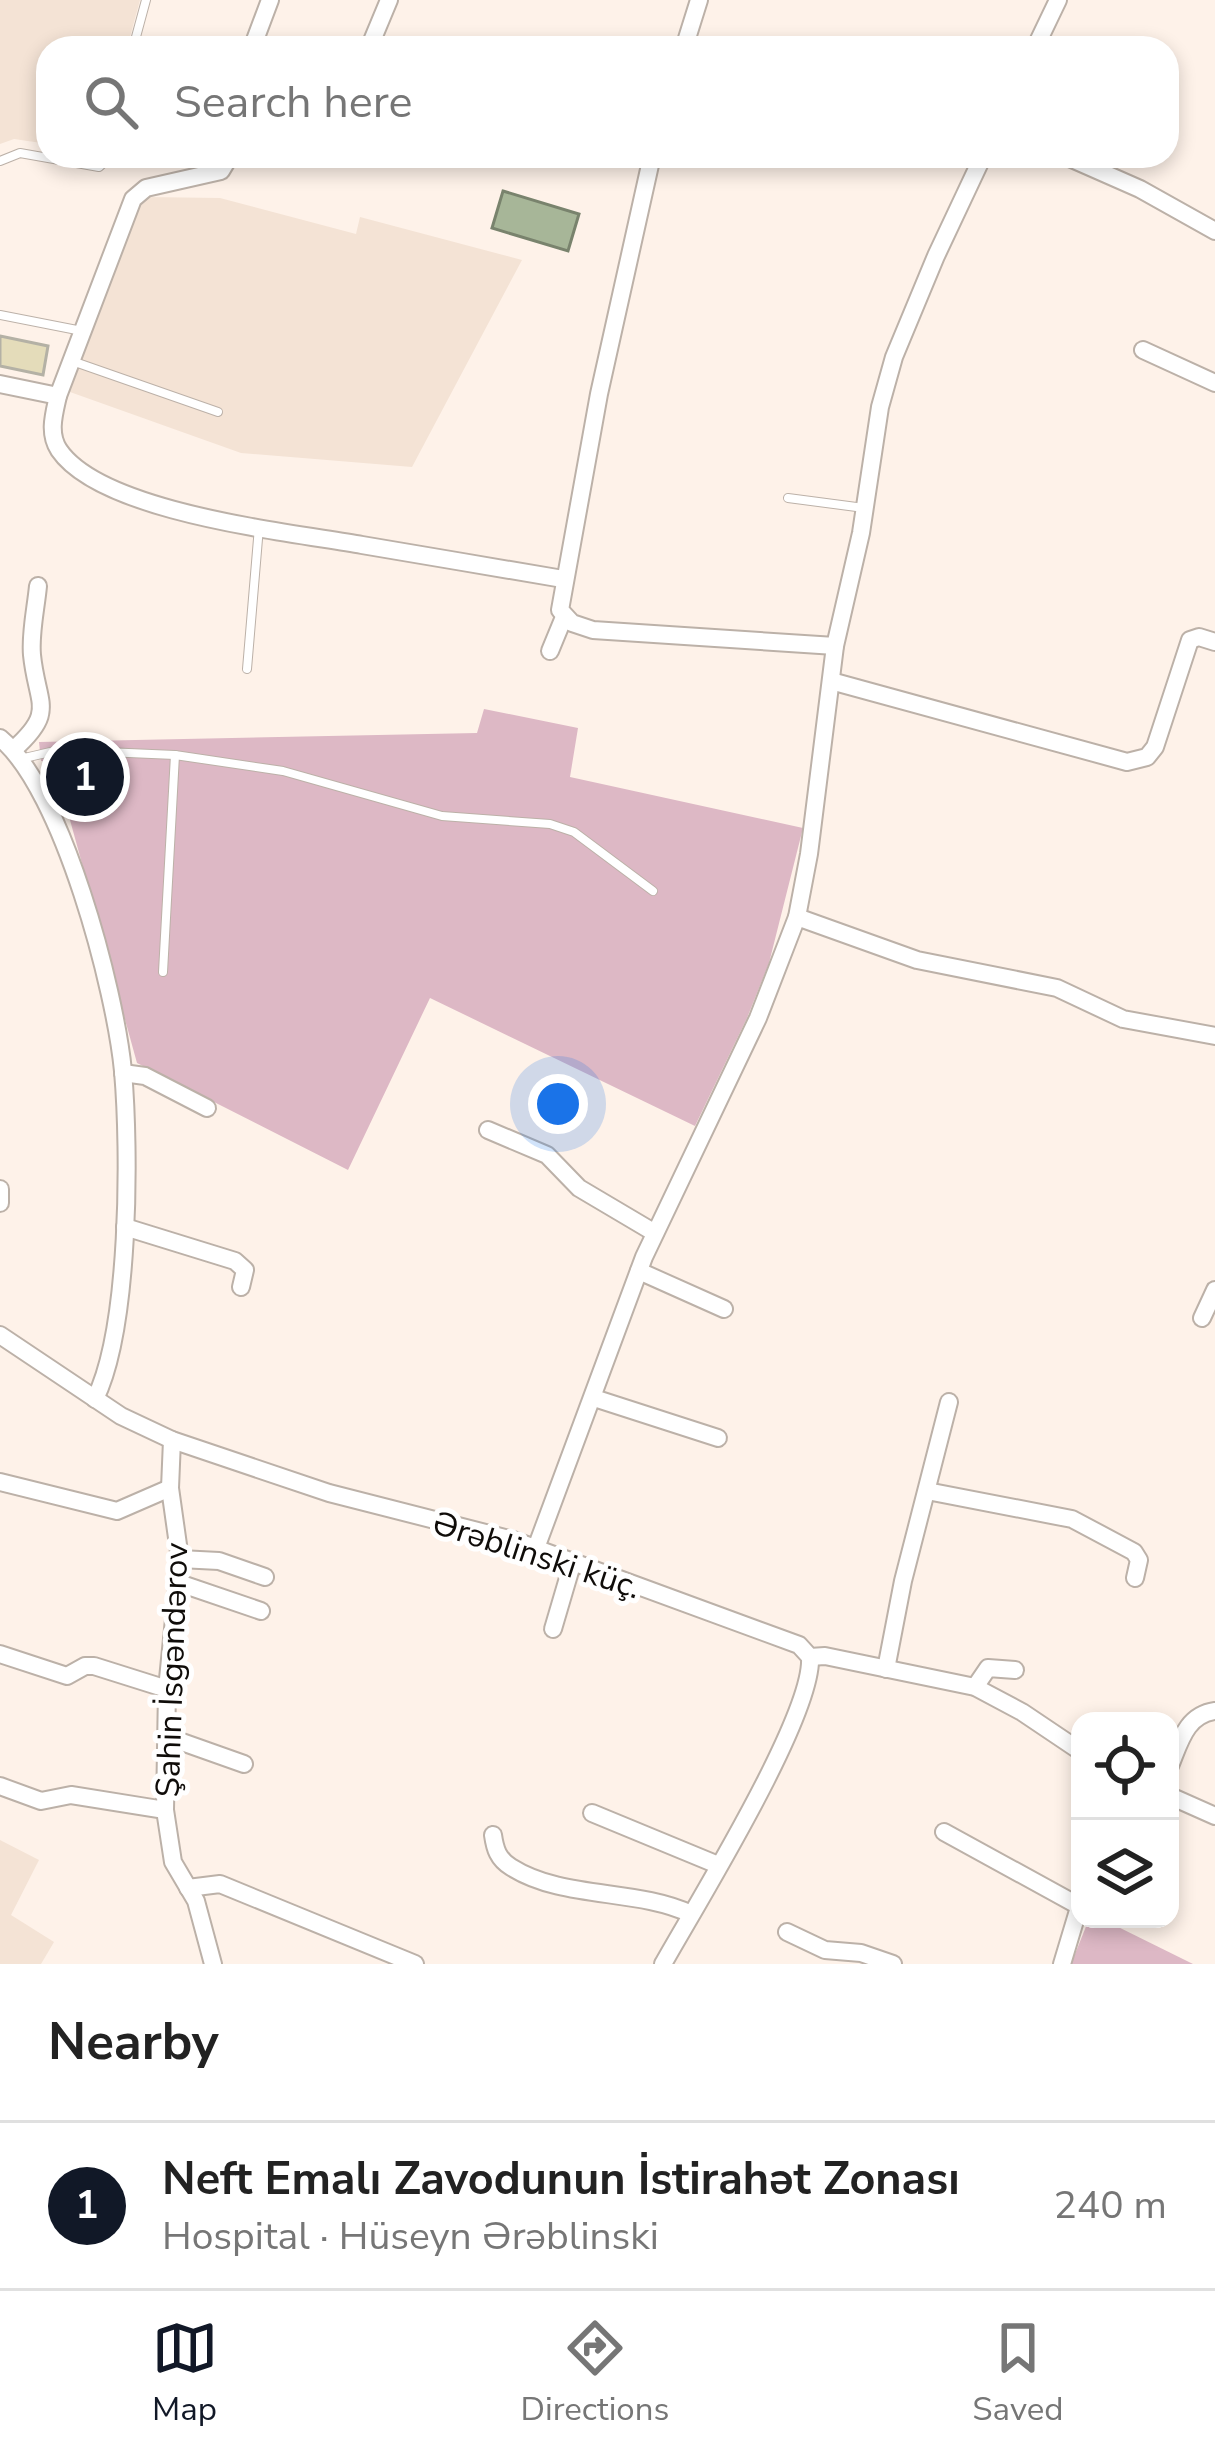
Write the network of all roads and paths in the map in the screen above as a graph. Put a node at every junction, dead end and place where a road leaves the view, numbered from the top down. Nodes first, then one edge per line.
1 (146, 0) edge
2 (270, 0) edge
3 (388, 0) edge
4 (699, 0) edge
5 (1058, 0) edge
6 (136, 36) edge
7 (256, 36) edge
8 (374, 36) edge
9 (687, 36) edge
10 (1041, 36) edge
11 (36, 156) edge
12 (0, 161) edge
13 (223, 168) edge
14 (649, 168) edge
15 (978, 168) edge
16 (1092, 168) edge
17 (1215, 231) edge
18 (0, 315) edge
19 (84, 331) junction
20 (1143, 350) dead end
21 (72, 361) junction
22 (1215, 383) edge
23 (0, 384) edge
24 (58, 396) junction
25 (218, 412) dead end
26 (788, 498) dead end
27 (865, 508) junction
28 (259, 527) junction
29 (563, 579) junction
30 (38, 586) dead end
31 (564, 617) junction
32 (1215, 642) edge
33 (835, 646) junction
34 (550, 651) dead end
35 (247, 669) dead end
36 (831, 681) junction
37 (11, 749) edge
38 (175, 755) junction
39 (653, 891) dead end
40 (797, 917) junction
41 (163, 972) dead end
42 (1215, 1036) edge
43 (123, 1073) junction
44 (207, 1108) dead end
45 (488, 1130) dead end
46 (0, 1189) edge
47 (0, 1203) edge
48 (125, 1227) junction
49 (656, 1233) junction
50 (639, 1271) junction
51 (241, 1287) dead end
52 (1215, 1290) edge
53 (724, 1309) dead end
54 (1202, 1318) dead end
55 (0, 1335) edge
56 (593, 1398) junction
57 (94, 1400) junction
58 (949, 1402) dead end
59 (718, 1438) dead end
60 (172, 1440) junction
61 (0, 1482) edge
62 (170, 1488) junction
63 (927, 1491) junction
64 (536, 1548) junction
65 (180, 1559) junction
66 (573, 1561) junction
67 (266, 1577) dead end
68 (1135, 1578) dead end
69 (179, 1583) junction
70 (261, 1611) dead end
71 (553, 1629) dead end
72 (0, 1654) edge
73 (810, 1657) junction
74 (886, 1670) junction
75 (1015, 1670) dead end
76 (975, 1687) junction
77 (166, 1689) junction
78 (1215, 1711) edge
79 (165, 1736) junction
80 (1071, 1745) edge
81 (1179, 1748) edge
82 (244, 1764) dead end
83 (0, 1786) edge
84 (1179, 1800) edge
85 (165, 1810) junction
86 (592, 1814) dead end
87 (1215, 1816) edge
88 (944, 1832) dead end
89 (493, 1835) dead end
90 (718, 1865) junction
91 (188, 1888) junction
92 (1071, 1900) edge
93 (691, 1914) junction
94 (1073, 1928) edge
95 (787, 1932) dead end
96 (213, 1964) edge
97 (415, 1964) edge
98 (663, 1964) edge
99 (893, 1964) edge
100 (1062, 1964) edge

1 - 6 lane
2 - 7 street
3 - 8 street
4 - 9 street
5 - 10 street
11 - 12 lane
13 - 19 street
14 - 29 street
15 - 27 street
16 - 17 street
18 - 19 lane
19 - 21 street
20 - 22 street
21 - 24 street
21 - 25 lane
23 - 24 street
24 - 28 street
26 - 27 lane
27 - 33 street
28 - 29 street
28 - 35 lane
29 - 31 street
30 - 37 street
31 - 33 street
31 - 34 street
32 - 36 street
33 - 36 street
36 - 40 street
37 - 38 lane
37 - 43 street
38 - 39 lane
38 - 41 lane
40 - 42 street
40 - 49 street
43 - 44 street
43 - 48 street
45 - 49 street
46 - 47 street
48 - 51 street
48 - 57 street
49 - 50 street
50 - 53 street
50 - 56 street
52 - 54 street
55 - 57 street, Ərəblinski küç.
56 - 59 street
56 - 64 street
57 - 60 street, Ərəblinski küç.
58 - 63 street
60 - 62 street, Şahin İsgəndərov
60 - 64 street, Ərəblinski küç.
61 - 62 street
62 - 65 street, Şahin İsgəndərov
63 - 68 street
63 - 74 street
64 - 66 street, Ərəblinski küç.
65 - 67 street
65 - 69 street, Şahin İsgəndərov
66 - 71 street
66 - 73 street, Ərəblinski küç.
69 - 70 street
69 - 77 street, Şahin İsgəndərov
72 - 77 street
73 - 74 street, Ərəblinski küç.
73 - 90 street
74 - 76 street, Ərəblinski küç.
75 - 76 street
76 - 80 street, Ərəblinski küç.
77 - 79 street, Şahin İsgəndərov
78 - 81 street
79 - 82 street
79 - 85 street, Şahin İsgəndərov
83 - 85 street
84 - 87 street
85 - 91 street, Şahin İsgəndərov
86 - 90 street
88 - 92 street
89 - 93 street
90 - 93 street
91 - 96 street, Şahin İsgəndərov
91 - 97 street
93 - 98 street
94 - 100 street
95 - 99 street

